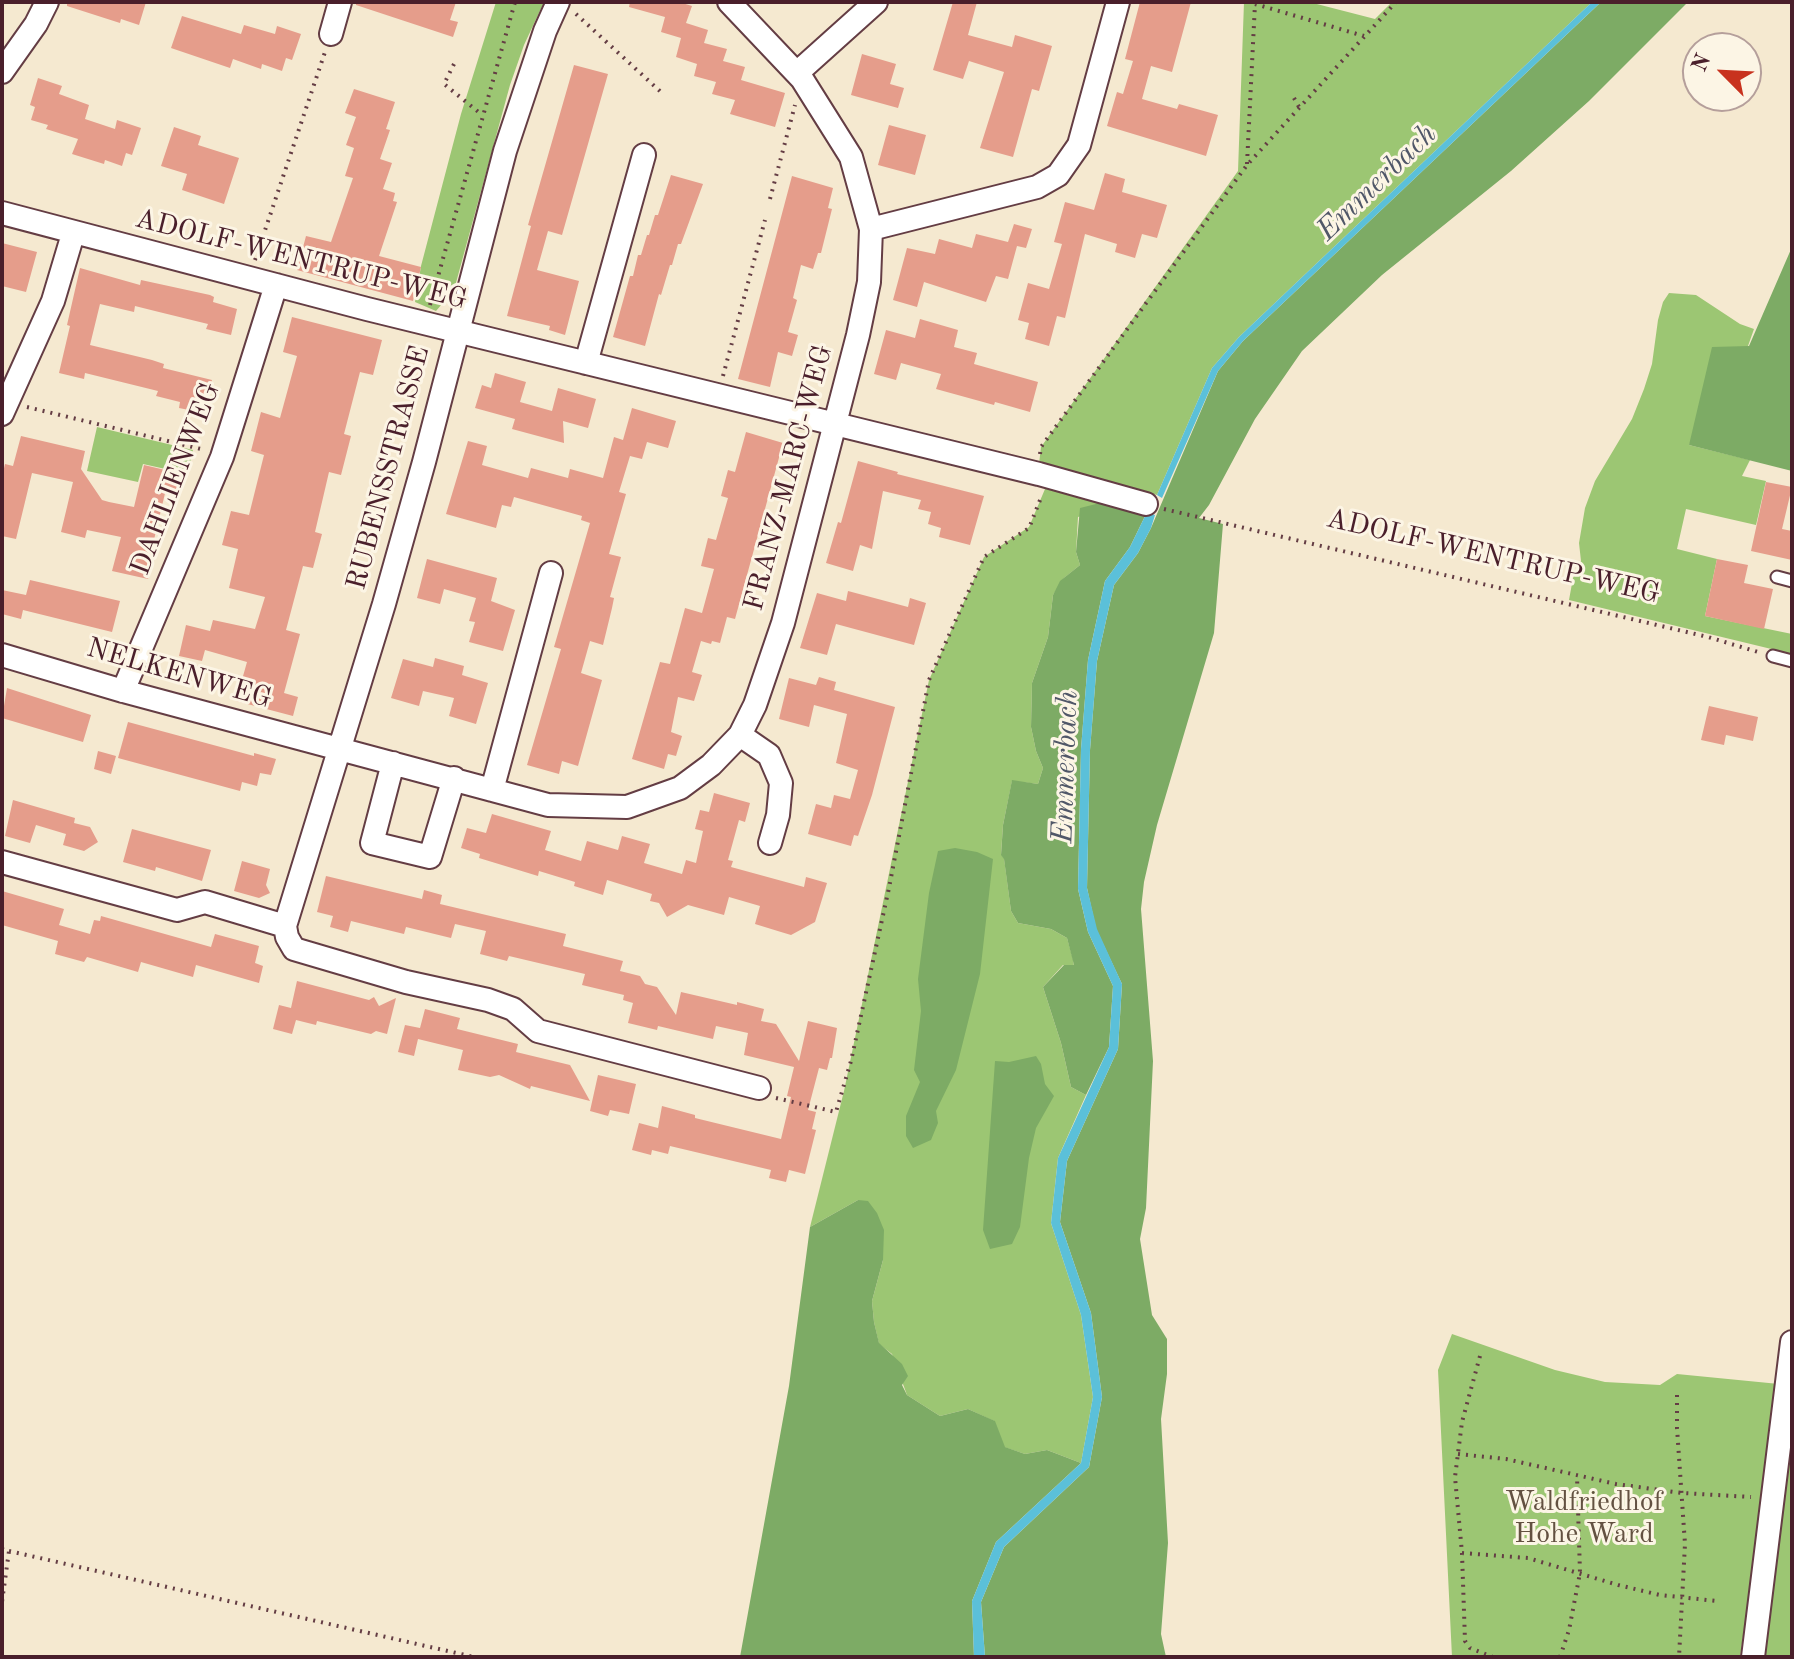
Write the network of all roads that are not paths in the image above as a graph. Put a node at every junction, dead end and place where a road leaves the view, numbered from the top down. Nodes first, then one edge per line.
1 (47, 2) edge
2 (340, 2) edge
3 (729, 2) edge
4 (876, 2) edge
5 (1118, 2) edge
6 (566, 7) edge
7 (331, 34) road end
8 (2, 72) edge
9 (799, 76) junction
10 (644, 155) dead end
11 (2, 213) edge
12 (871, 229) junction
13 (73, 234) junction
14 (276, 285) junction
15 (456, 330) junction
16 (586, 363) junction
17 (5, 408) edge
18 (834, 424) junction
19 (1146, 504) dead end
20 (551, 573) dead end
21 (1777, 577) dead end
22 (1792, 581) edge
23 (2, 655) edge
24 (1773, 656) road end
25 (1792, 661) edge
26 (123, 691) junction
27 (740, 735) junction
28 (340, 749) junction
29 (393, 763) junction
30 (454, 778) junction
31 (492, 790) junction
32 (770, 843) dead end
33 (2, 862) edge
34 (285, 926) junction
35 (759, 1088) road end
36 (1792, 1342) edge
37 (1753, 1657) edge

1 - 8 street
2 - 7 street
3 - 9 street, FRANZ-MARC-WEG
4 - 9 street
5 - 12 street
6 - 15 street, RUBENSSTRASSE
9 - 12 street, FRANZ-MARC-WEG
10 - 16 street
11 - 13 street, ADOLF-WENTRUP-WEG
12 - 18 street, FRANZ-MARC-WEG
13 - 14 street, ADOLF-WENTRUP-WEG
13 - 17 street
14 - 15 street, ADOLF-WENTRUP-WEG
14 - 26 street, DAHLIENWEG
15 - 16 street, ADOLF-WENTRUP-WEG
15 - 28 street, RUBENSSTRASSE
16 - 18 street, ADOLF-WENTRUP-WEG
18 - 19 street, ADOLF-WENTRUP-WEG
18 - 27 street, FRANZ-MARC-WEG
20 - 31 street
21 - 22 lane
23 - 26 street, NELKENWEG
24 - 25 lane
26 - 28 street, NELKENWEG
27 - 31 street, FRANZ-MARC-WEG
27 - 32 street
28 - 29 street, FRANZ-MARC-WEG
28 - 34 street, RUBENSSTRASSE
29 - 30 street, FRANZ-MARC-WEG
29 - 30 street
30 - 31 street, FRANZ-MARC-WEG
33 - 34 street
34 - 35 street
36 - 37 street

